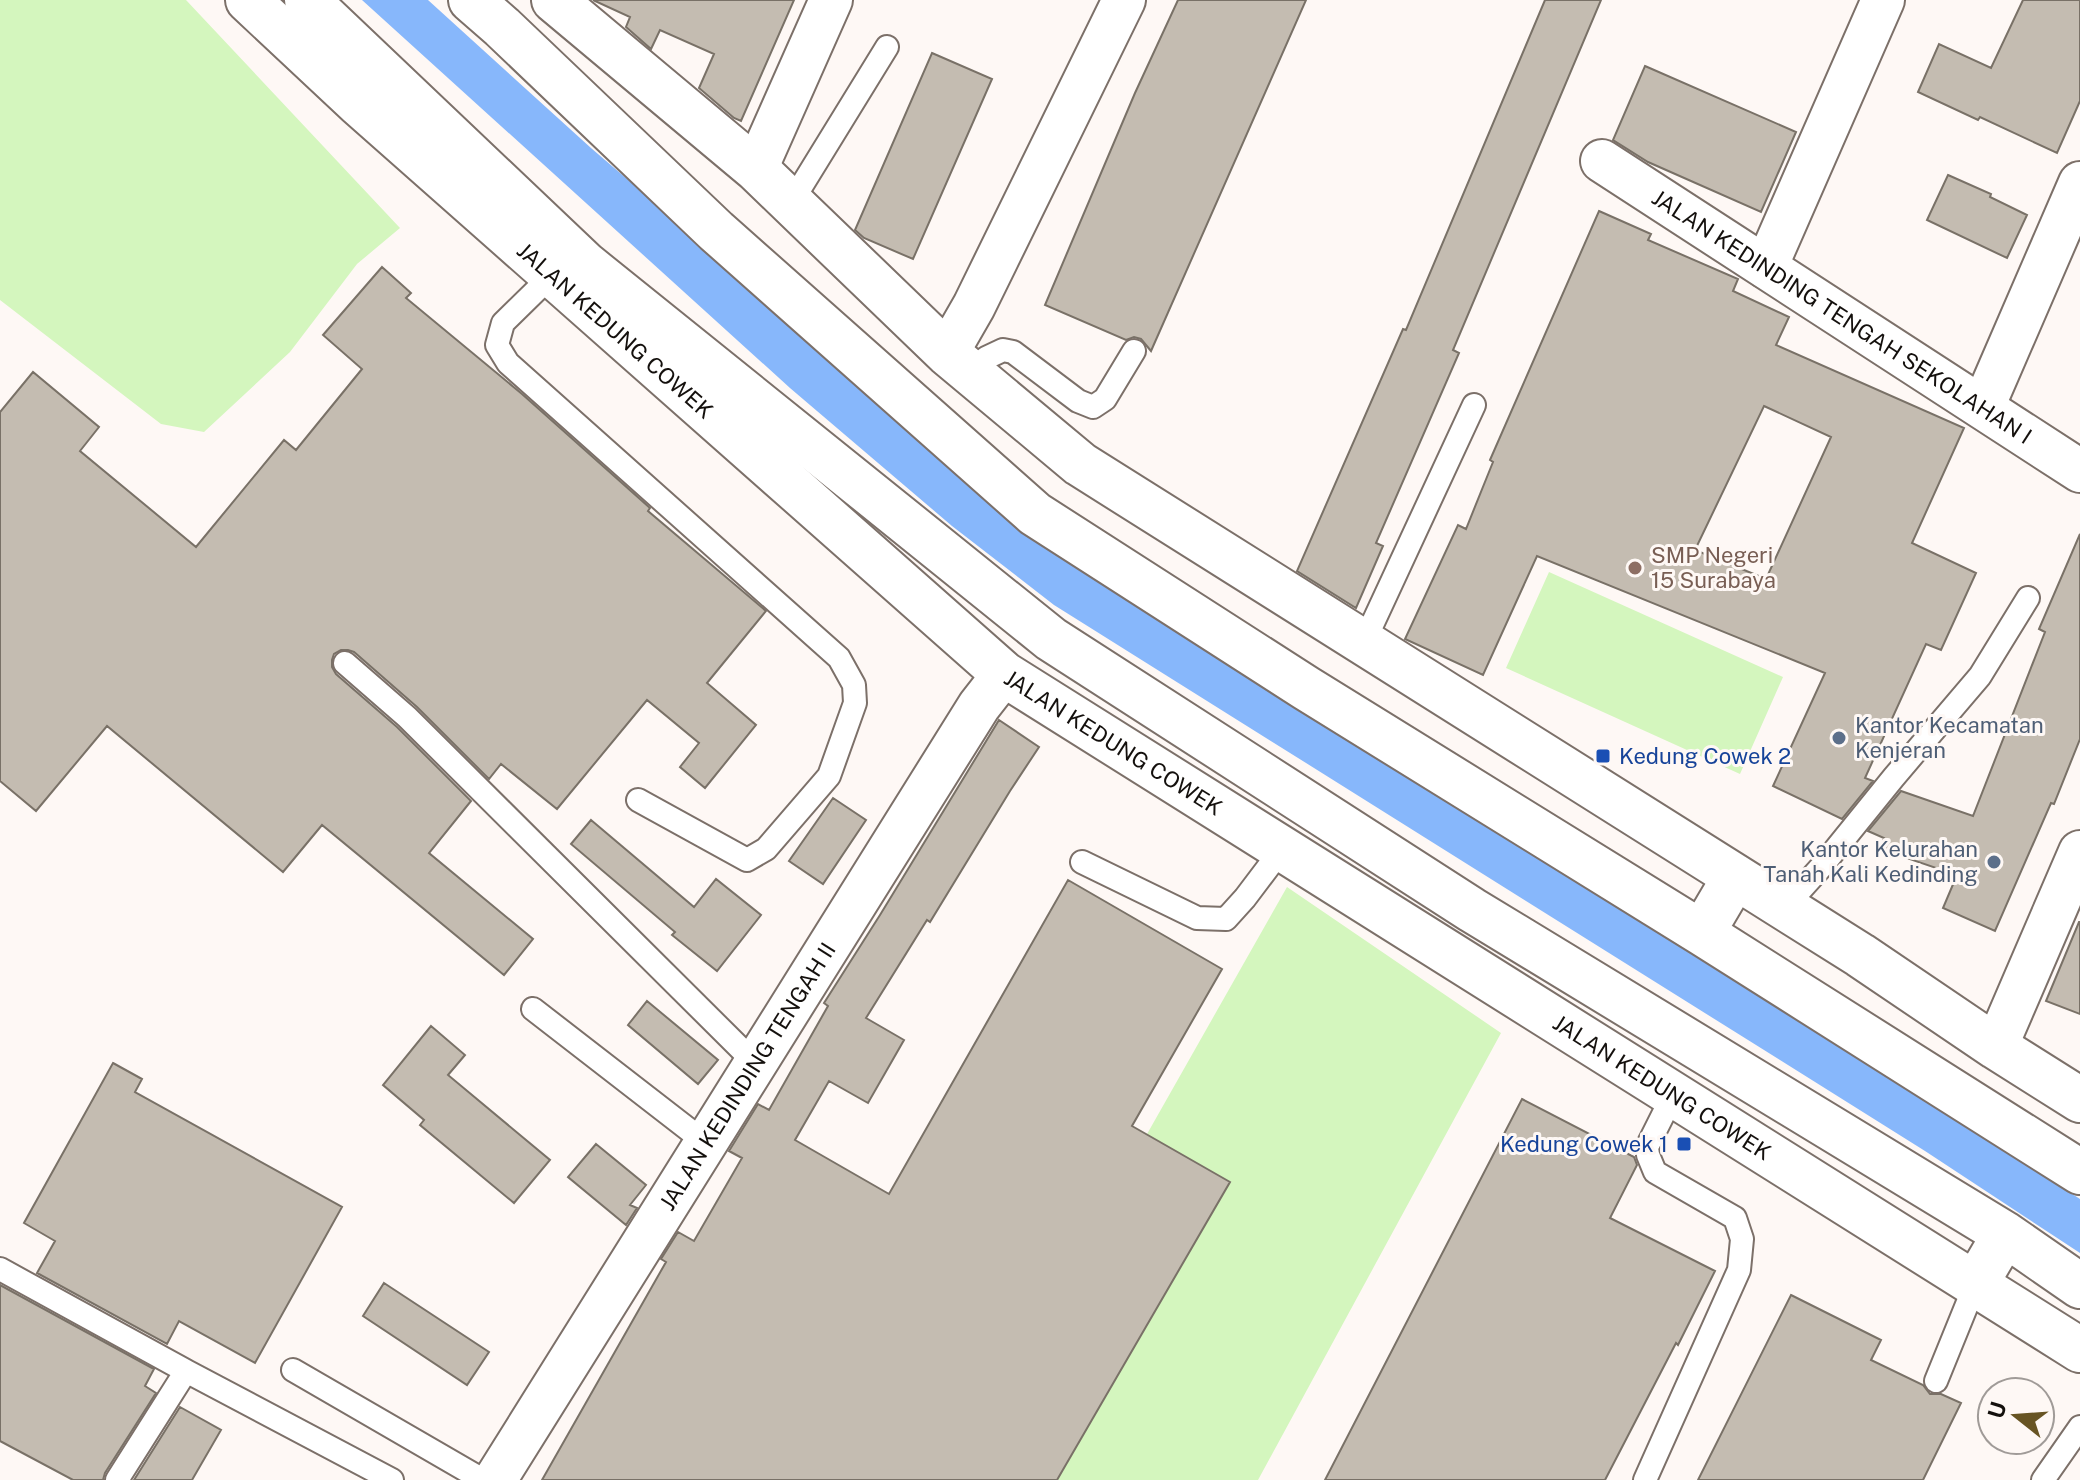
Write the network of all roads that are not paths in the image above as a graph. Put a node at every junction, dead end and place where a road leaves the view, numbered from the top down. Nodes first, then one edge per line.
1 (248, 0) edge
2 (307, 0) edge
3 (471, 0) edge
4 (554, 0) edge
5 (831, 0) edge
6 (1124, 0) edge
7 (1883, 0) edge
8 (887, 47) dead end
9 (1602, 161) dead end
10 (756, 169) junction
11 (2080, 183) edge
12 (791, 203) junction
13 (1766, 267) junction
14 (552, 275) junction
15 (1134, 351) dead end
16 (960, 364) junction
17 (1474, 405) dead end
18 (1983, 407) junction
19 (2080, 471) edge
20 (2028, 598) dead end
21 (1364, 642) junction
22 (345, 663) dead end
23 (1004, 674) junction
24 (638, 800) dead end
25 (1282, 849) junction
26 (2080, 852) edge
27 (1082, 862) dead end
28 (1735, 877) junction
29 (1784, 908) junction
30 (1702, 933) junction
31 (533, 1009) dead end
32 (1996, 1047) junction
33 (755, 1063) junction
34 (1673, 1095) junction
35 (2080, 1100) edge
36 (706, 1143) junction
37 (2080, 1172) edge
38 (2005, 1234) junction
39 (0, 1269) edge
40 (1975, 1285) junction
41 (2080, 1286) edge
42 (2080, 1350) edge
43 (293, 1370) dead end
44 (186, 1371) junction
45 (1936, 1381) dead end
46 (2080, 1427) edge
47 (117, 1480) edge
48 (392, 1480) edge
49 (483, 1480) edge
50 (495, 1480) edge
51 (1645, 1480) edge
52 (2043, 1480) edge

1 - 14 main road, JALAN KEDUNG COWEK
2 - 38 main road, JALAN KEDUNG COWEK
3 - 30 main road
4 - 10 main road
5 - 10 street
6 - 16 street
7 - 13 street
8 - 12 lane
9 - 13 street, JALAN KEDINDING TENGAH SEKOLAHAN I
10 - 12 main road
11 - 18 street
12 - 16 main road
13 - 18 street, JALAN KEDINDING TENGAH SEKOLAHAN I
14 - 23 main road, JALAN KEDUNG COWEK
14 - 24 lane
15 - 16 lane
16 - 21 main road
17 - 21 lane
18 - 19 street, JALAN KEDINDING TENGAH SEKOLAHAN I
20 - 29 lane
21 - 28 main road
22 - 33 lane
23 - 25 main road, JALAN KEDUNG COWEK
23 - 33 street, JALAN KEDINDING TENGAH II
25 - 27 lane
25 - 34 main road, JALAN KEDUNG COWEK
26 - 32 street
28 - 29 main road
28 - 30 main road
29 - 32 main road
30 - 37 main road
31 - 36 lane
32 - 35 main road
33 - 36 street, JALAN KEDINDING TENGAH II
34 - 40 main road, JALAN KEDUNG COWEK
34 - 51 lane
36 - 50 street, JALAN KEDINDING TENGAH II
38 - 40 main road
38 - 41 main road, JALAN KEDUNG COWEK
39 - 44 lane
40 - 42 main road, JALAN KEDUNG COWEK
40 - 45 lane
43 - 49 lane
44 - 47 lane
44 - 48 lane
46 - 52 lane

